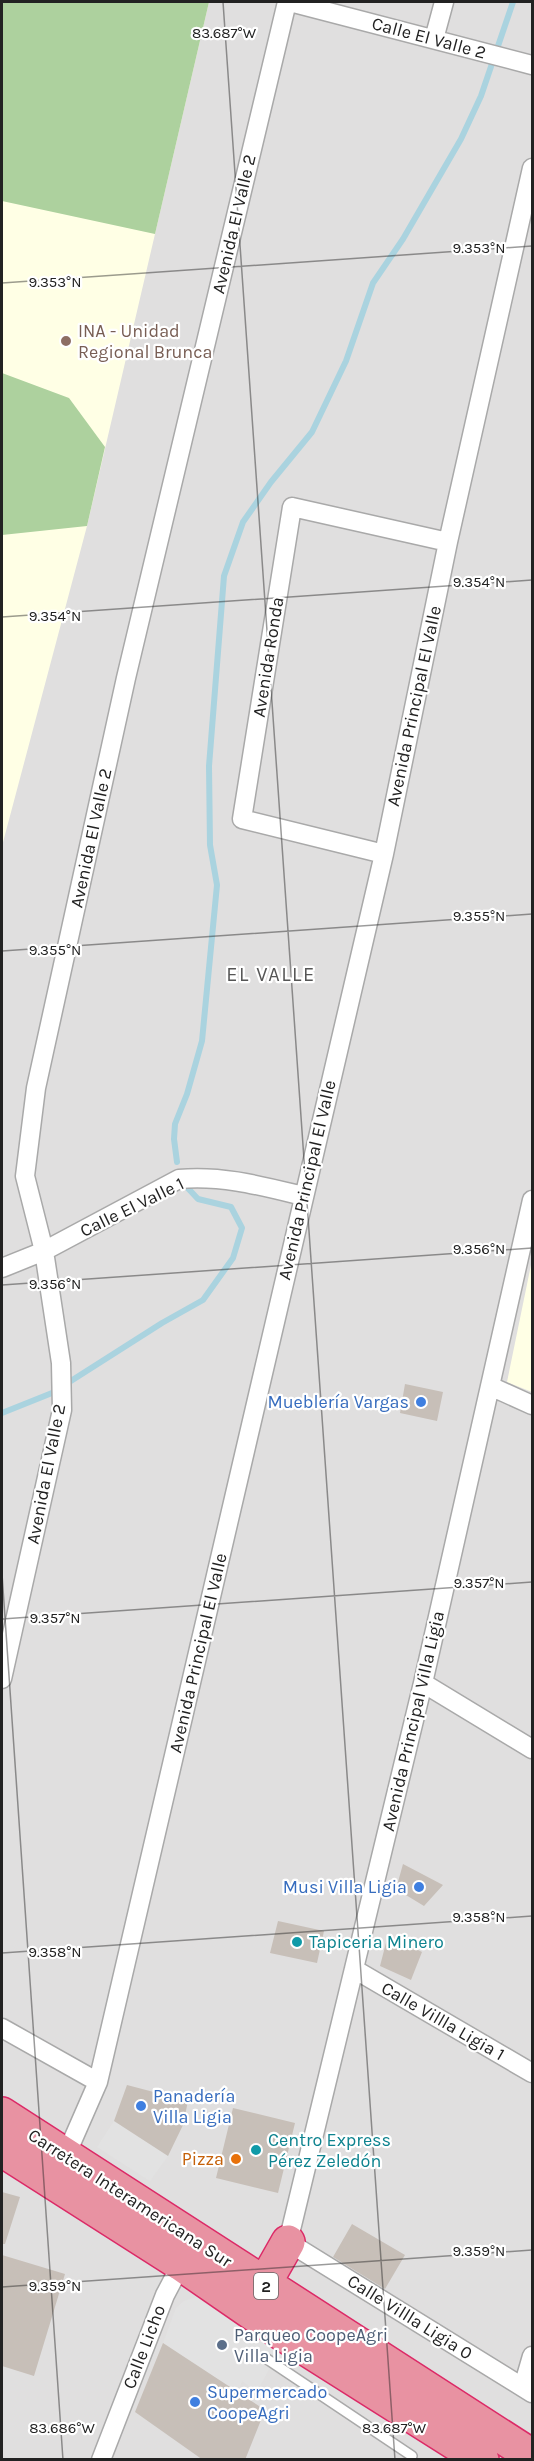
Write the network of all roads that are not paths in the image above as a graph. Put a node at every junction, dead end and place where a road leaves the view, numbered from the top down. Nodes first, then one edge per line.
1 (288, 2) edge
2 (444, 2) edge
3 (434, 39) junction
4 (532, 65) edge
5 (532, 168) edge
6 (448, 542) junction
7 (384, 854) junction
8 (303, 1196) junction
9 (532, 1200) edge
10 (44, 1251) junction
11 (2, 1268) edge
12 (490, 1386) junction
13 (532, 1405) edge
14 (2, 1679) edge
15 (423, 1683) junction
16 (532, 1749) edge
17 (354, 1970) junction
18 (2, 2028) edge
19 (532, 2073) edge
20 (98, 2082) junction
21 (2, 2114) edge
22 (2, 2150) edge
23 (59, 2169) junction
24 (288, 2242) junction
25 (188, 2251) junction
26 (256, 2298) junction
27 (532, 2356) edge
28 (264, 2357) dead end
29 (528, 2390) edge
30 (412, 2456) dead end
31 (532, 2456) edge
32 (101, 2460) edge
33 (482, 2460) edge

1 - 3 street, Calle El Valle 2
1 - 10 street, Avenida El Valle 2
2 - 3 street
3 - 4 street, Calle El Valle 2
5 - 6 street, Avenida Principal El Valle
6 - 7 street, Avenida Principal El Valle
6 - 7 street, Avenida Ronda
7 - 8 street, Avenida Principal El Valle
8 - 10 street, Calle El Valle 1
8 - 20 street, Avenida Principal El Valle
9 - 12 street, Avenida Principal Villa Ligia
10 - 11 street, Calle El Valle 1
10 - 14 street, Avenida El Valle 2
12 - 13 street
12 - 15 street, Avenida Principal Villa Ligia
15 - 16 street
15 - 17 street, Avenida Principal Villa Ligia
17 - 19 street, Calle Villla Ligia 1
17 - 24 street, Avenida Principal Villa Ligia
18 - 20 street
20 - 23 street, Avenida Principal El Valle
21 - 23 highway, Carretera Interamericana Sur / 2
22 - 23 highway, Carretera Interamericana Sur / 2
23 - 25 highway, Carretera Interamericana Sur / 2
24 - 26 highway
24 - 29 street, Calle Villla Ligia 0
25 - 26 highway, Carretera Interamericana Sur / 2
25 - 32 street, Calle Licho
26 - 31 highway, Carretera Interamericana Sur / 2
26 - 33 highway, Carretera Interamericana Sur / 2
27 - 29 street
28 - 30 lane

